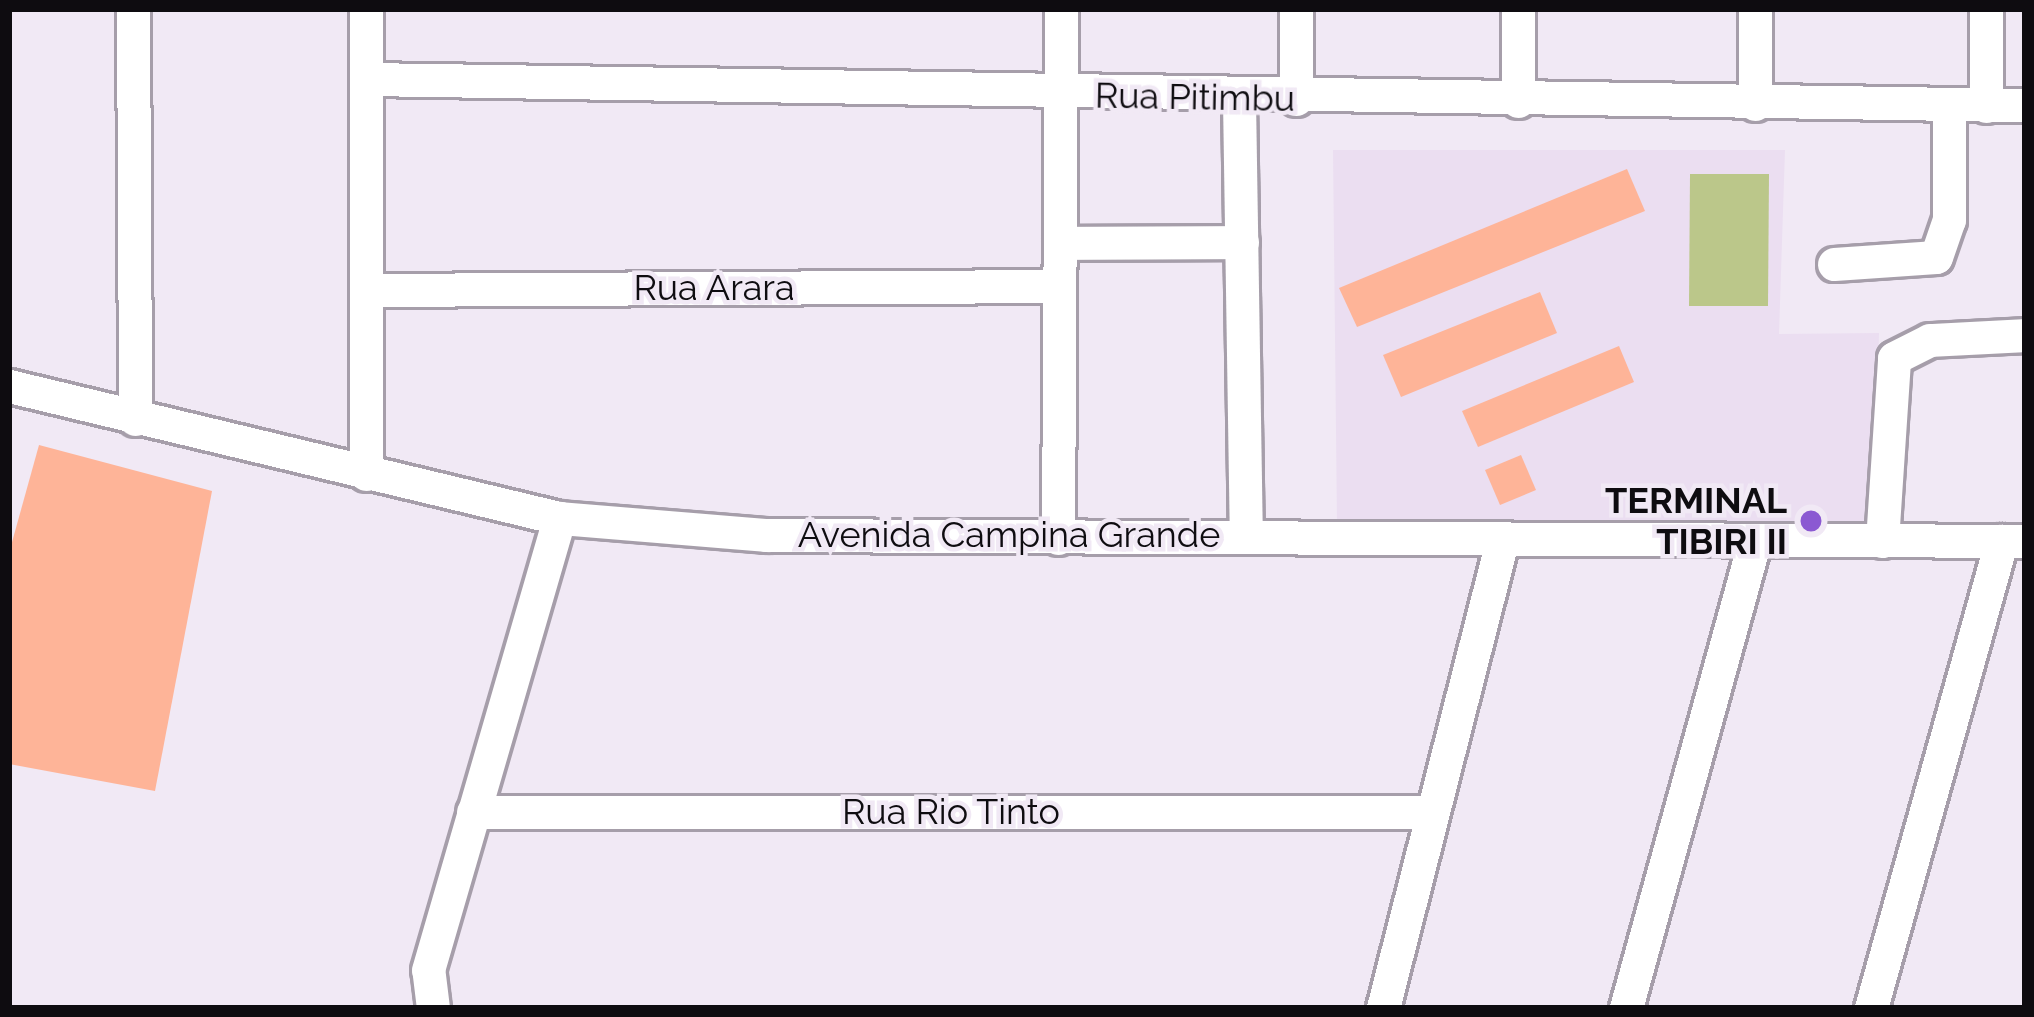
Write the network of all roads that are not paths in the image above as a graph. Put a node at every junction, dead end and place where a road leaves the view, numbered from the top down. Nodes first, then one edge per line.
1 (133, 9) edge
2 (366, 9) edge
3 (1060, 9) edge
4 (1296, 9) edge
5 (1519, 9) edge
6 (1755, 9) edge
7 (1986, 9) edge
8 (366, 79) junction
9 (1062, 95) junction
10 (1239, 99) junction
11 (1296, 99) junction
12 (1518, 101) junction
13 (1755, 104) junction
14 (2025, 105) edge
15 (1949, 106) junction
16 (1986, 106) junction
17 (1242, 242) junction
18 (1060, 243) junction
19 (1834, 263) dead end
20 (1059, 286) junction
21 (368, 290) junction
22 (2025, 335) edge
23 (9, 386) edge
24 (135, 418) junction
25 (366, 474) junction
26 (560, 518) junction
27 (1246, 535) junction
28 (1058, 538) junction
29 (1755, 540) junction
30 (1502, 541) junction
31 (1882, 541) junction
32 (2013, 541) edge
33 (473, 812) junction
34 (1429, 812) junction
35 (433, 1008) edge
36 (1383, 1008) edge
37 (1626, 1008) edge
38 (1871, 1008) edge

1 - 24 street
2 - 8 street
3 - 9 street
4 - 11 street
5 - 12 street
6 - 13 street
7 - 16 street
8 - 9 street, Rua Pitimbu
8 - 21 street
9 - 10 street, Rua Pitimbu
9 - 18 street
10 - 11 street, Rua Pitimbu
10 - 17 street
11 - 12 street, Rua Pitimbu
12 - 13 street, Rua Pitimbu
13 - 15 street, Rua Pitimbu
14 - 16 street, Rua Pitimbu
15 - 16 street, Rua Pitimbu
15 - 19 street
17 - 18 street
17 - 27 street
18 - 20 street
20 - 21 street, Rua Arara
20 - 28 street
21 - 25 street
22 - 31 street
23 - 24 street, Avenida Campina Grande
24 - 25 street, Avenida Campina Grande
25 - 26 street, Avenida Campina Grande
26 - 28 street, Avenida Campina Grande
26 - 33 street
27 - 28 street, Avenida Campina Grande
27 - 30 street, Avenida Campina Grande
29 - 30 street, Avenida Campina Grande
29 - 31 street, Avenida Campina Grande
29 - 37 street
30 - 34 street
31 - 32 street, Avenida Campina Grande
32 - 38 street
33 - 34 street, Rua Rio Tinto
33 - 35 street
34 - 36 street

